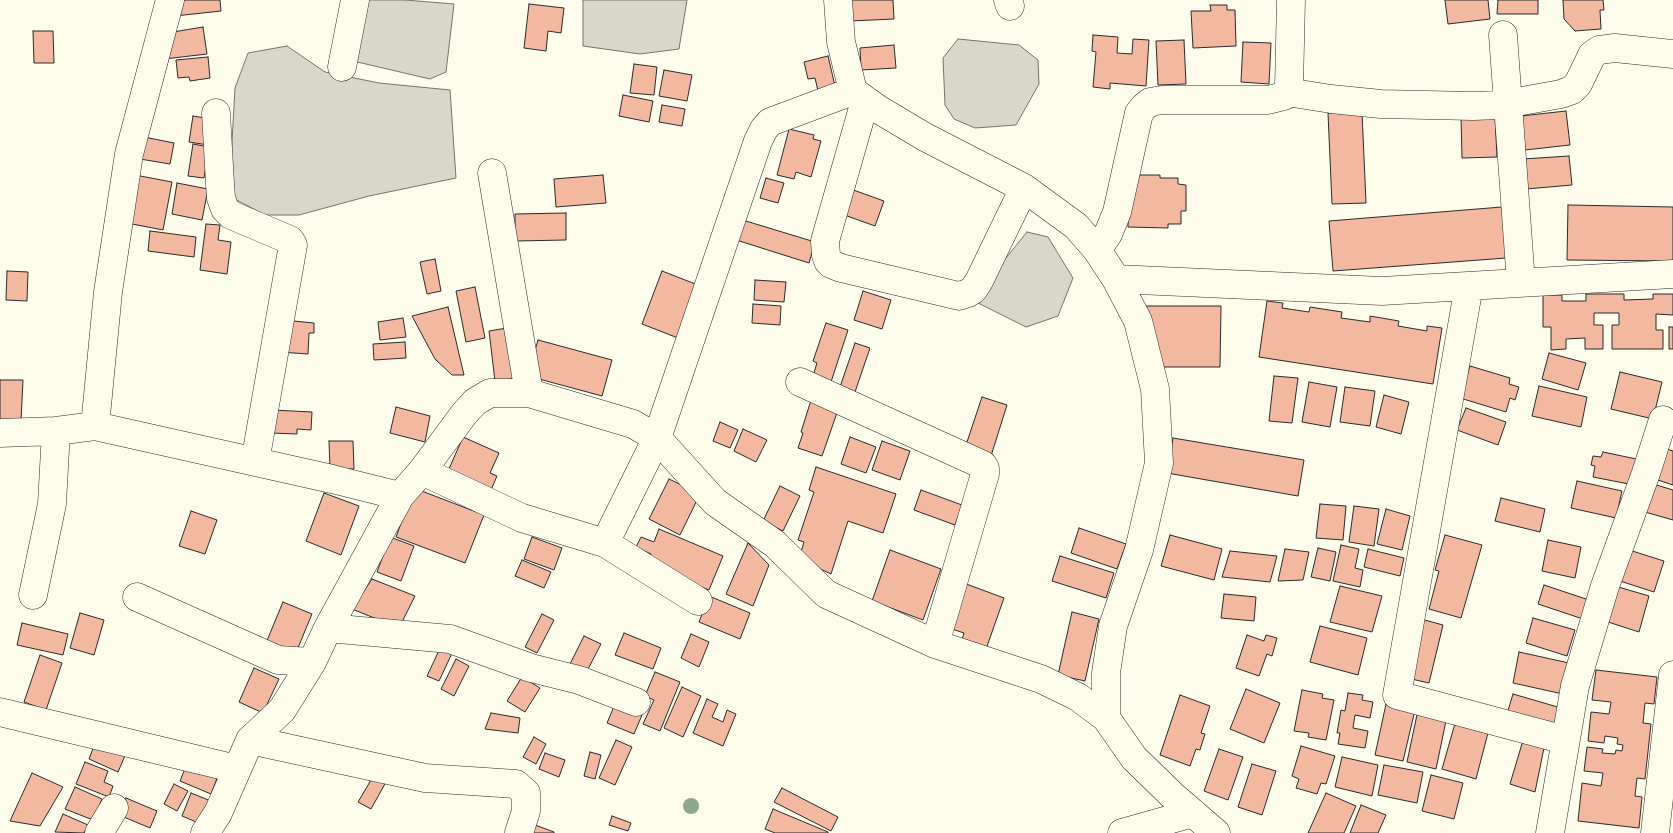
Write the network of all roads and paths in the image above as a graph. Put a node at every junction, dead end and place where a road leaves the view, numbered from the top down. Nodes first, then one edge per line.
1 (170, 0) edge
2 (355, 0) edge
3 (838, 0) edge
4 (1291, 0) edge
5 (1503, 35) dead end
6 (1673, 54) edge
7 (342, 67) dead end
8 (1287, 92) junction
9 (859, 96) junction
10 (1508, 104) junction
11 (216, 113) dead end
12 (492, 173) dead end
13 (1024, 188) junction
14 (1097, 250) junction
15 (1673, 274) edge
16 (1116, 279) junction
17 (1521, 283) junction
18 (1469, 286) junction
19 (800, 382) dead end
20 (529, 393) junction
21 (1663, 420) dead end
22 (95, 426) junction
23 (56, 431) junction
24 (0, 433) edge
25 (657, 438) junction
26 (255, 462) junction
27 (422, 471) junction
28 (400, 496) junction
29 (606, 543) junction
30 (33, 595) dead end
31 (137, 597) dead end
32 (698, 601) dead end
33 (328, 628) junction
34 (935, 644) junction
35 (312, 662) junction
36 (1673, 676) edge
37 (636, 702) dead end
38 (0, 712) edge
39 (1106, 718) junction
40 (250, 740) junction
41 (1565, 740) junction
42 (238, 769) junction
43 (1666, 795) edge
44 (114, 808) dead end
45 (1193, 813) junction
46 (100, 833) edge
47 (206, 833) edge
48 (519, 833) edge
49 (1122, 833) edge
50 (1216, 833) edge
51 (1550, 833) edge
52 (1655, 833) edge

1 - 22 street
2 - 7 street
3 - 9 street
4 - 8 street
5 - 10 street
6 - 10 street
8 - 10 street
8 - 14 street
9 - 13 street
9 - 13 street
9 - 25 street
10 - 17 street
11 - 26 street
12 - 20 street
13 - 14 street
14 - 16 street
15 - 17 street
16 - 18 street
16 - 39 street
17 - 18 street
18 - 41 street
19 - 34 street
20 - 25 street
20 - 27 street
21 - 41 street
22 - 23 street
22 - 26 street
23 - 24 street
23 - 30 street
25 - 29 street
25 - 34 street
26 - 28 street
27 - 28 street
27 - 29 street
28 - 33 street
29 - 32 street
31 - 35 street
33 - 35 street
33 - 37 street
34 - 39 street
35 - 40 street
36 - 43 street
38 - 42 street
39 - 45 street
40 - 42 street
40 - 48 street
41 - 51 street
42 - 47 street
43 - 52 street
44 - 46 street
45 - 49 street
45 - 50 street

